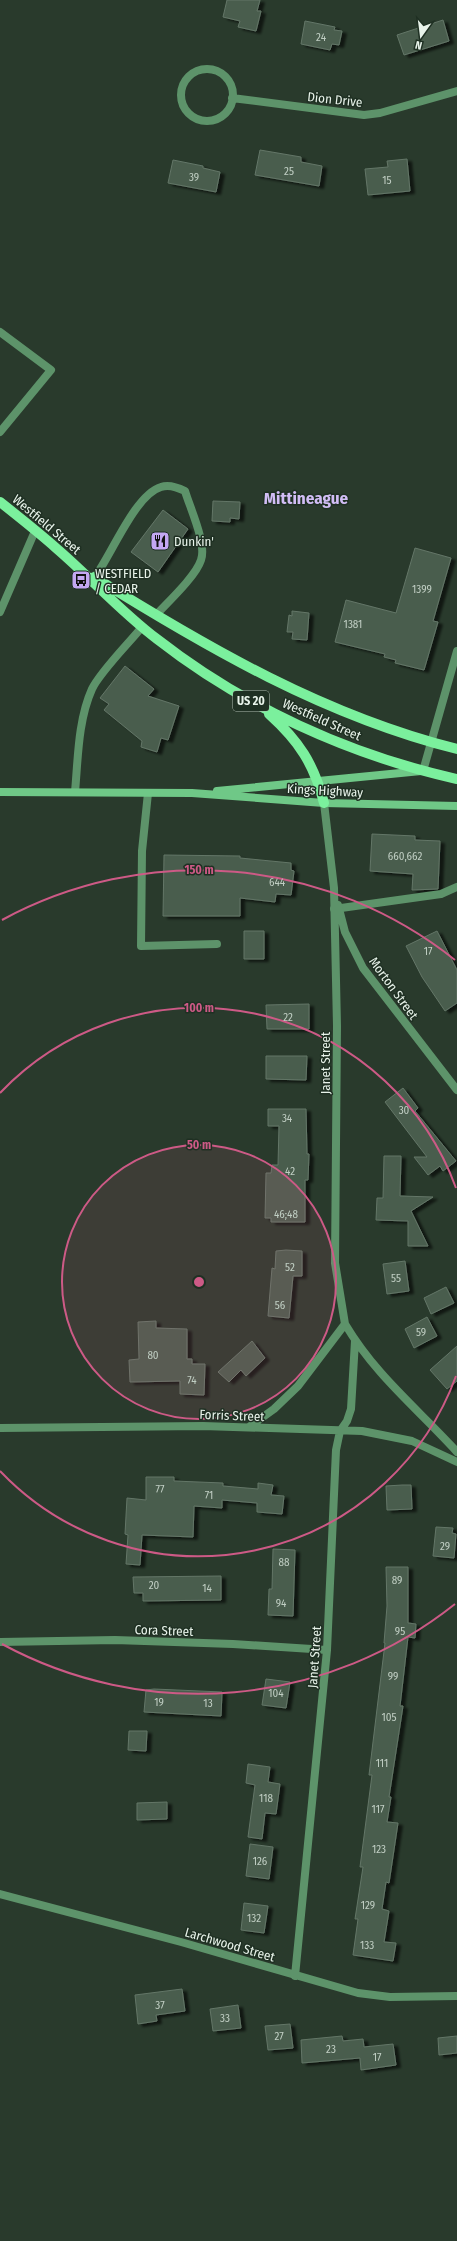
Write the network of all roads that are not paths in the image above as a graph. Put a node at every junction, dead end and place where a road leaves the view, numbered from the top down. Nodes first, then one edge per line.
1 (457, 91) edge
2 (232, 98) junction
3 (0, 332) edge
4 (0, 432) edge
5 (0, 502) edge
6 (35, 531) junction
7 (93, 579) junction
8 (0, 612) edge
9 (156, 615) junction
10 (142, 627) junction
11 (457, 651) edge
12 (257, 704) junction
13 (431, 742) junction
14 (457, 749) edge
15 (424, 771) junction
16 (457, 779) edge
17 (318, 782) junction
18 (0, 792) edge
19 (75, 792) junction
20 (148, 793) junction
21 (192, 793) junction
22 (324, 803) junction
23 (457, 806) edge
24 (457, 887) edge
25 (336, 909) junction
26 (217, 944) dead end
27 (457, 1090) edge
28 (345, 1324) junction
29 (355, 1342) junction
30 (250, 1427) junction
31 (0, 1428) edge
32 (340, 1431) junction
33 (457, 1452) edge
34 (457, 1462) edge
35 (0, 1642) edge
36 (327, 1650) junction
37 (0, 1894) edge
38 (295, 1976) junction
39 (457, 1996) edge

1 - 2 street, Dion Drive
2 - 2 street
3 - 4 street
5 - 6 main road, Westfield Street / US 20
6 - 7 main road, Westfield Street / US 20
6 - 8 street
7 - 9 main road, Westfield Street / US 20
7 - 9 street
7 - 10 main road, Westfield Street / US 20
9 - 13 main road, Westfield Street / US 20
10 - 12 main road, Westfield Street / US 20
10 - 19 street
11 - 13 street
12 - 15 main road, Westfield Street / US 20
12 - 17 main road
13 - 14 main road, Westfield Street / US 20
13 - 15 street
15 - 16 main road, Westfield Street / US 20
15 - 17 main road, Kings Highway
17 - 21 main road, Kings Highway
17 - 22 main road
18 - 19 main road, Kings Highway
19 - 20 main road, Kings Highway
20 - 21 main road, Kings Highway
20 - 26 street
21 - 22 main road, Kings Highway
22 - 23 main road, Kings Highway
22 - 25 street, Janet Street
24 - 25 street
25 - 27 street, Morton Street
25 - 28 street, Janet Street
28 - 29 street, Janet Street
28 - 30 street
29 - 32 street, Janet Street
29 - 33 street, Janet Street
30 - 31 street, Forris Street
30 - 32 street, Forris Street
32 - 34 street, Forris Street
32 - 36 street, Janet Street
35 - 36 street, Cora Street
36 - 38 street, Janet Street
37 - 38 street, Larchwood Street
38 - 39 street, Larchwood Street

